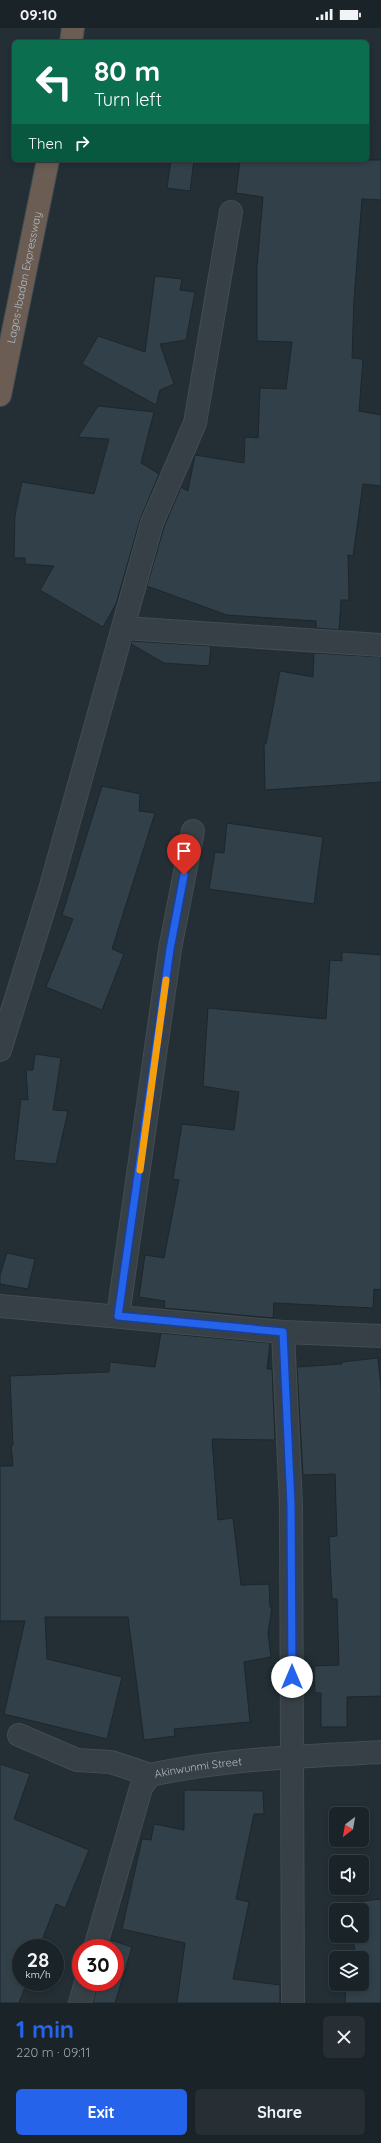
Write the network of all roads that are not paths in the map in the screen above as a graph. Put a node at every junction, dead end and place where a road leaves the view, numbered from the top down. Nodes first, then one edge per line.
1 (73, 28) edge
2 (71, 40) edge
3 (48, 162) edge
4 (231, 212) dead end
5 (0, 395) edge
6 (124, 628) junction
7 (381, 645) edge
8 (193, 831) dead end
9 (0, 1050) edge
10 (0, 1306) edge
11 (118, 1316) junction
12 (283, 1332) junction
13 (381, 1336) edge
14 (19, 1735) dead end
15 (381, 1752) edge
16 (292, 1757) junction
17 (150, 1775) junction
18 (98, 1939) edge
19 (83, 1991) edge
20 (80, 2003) edge
21 (293, 2003) edge

1 - 2 highway
3 - 5 highway, Lagos-Ibadan Expressway
4 - 6 street
6 - 7 street
6 - 9 street
8 - 11 street
10 - 11 street
11 - 12 street
12 - 13 street
12 - 16 street
14 - 17 street
15 - 16 street, Akinwunmi Street
16 - 17 street, Akinwunmi Street
16 - 21 street
17 - 18 street, Akinwunmi Street
19 - 20 street

